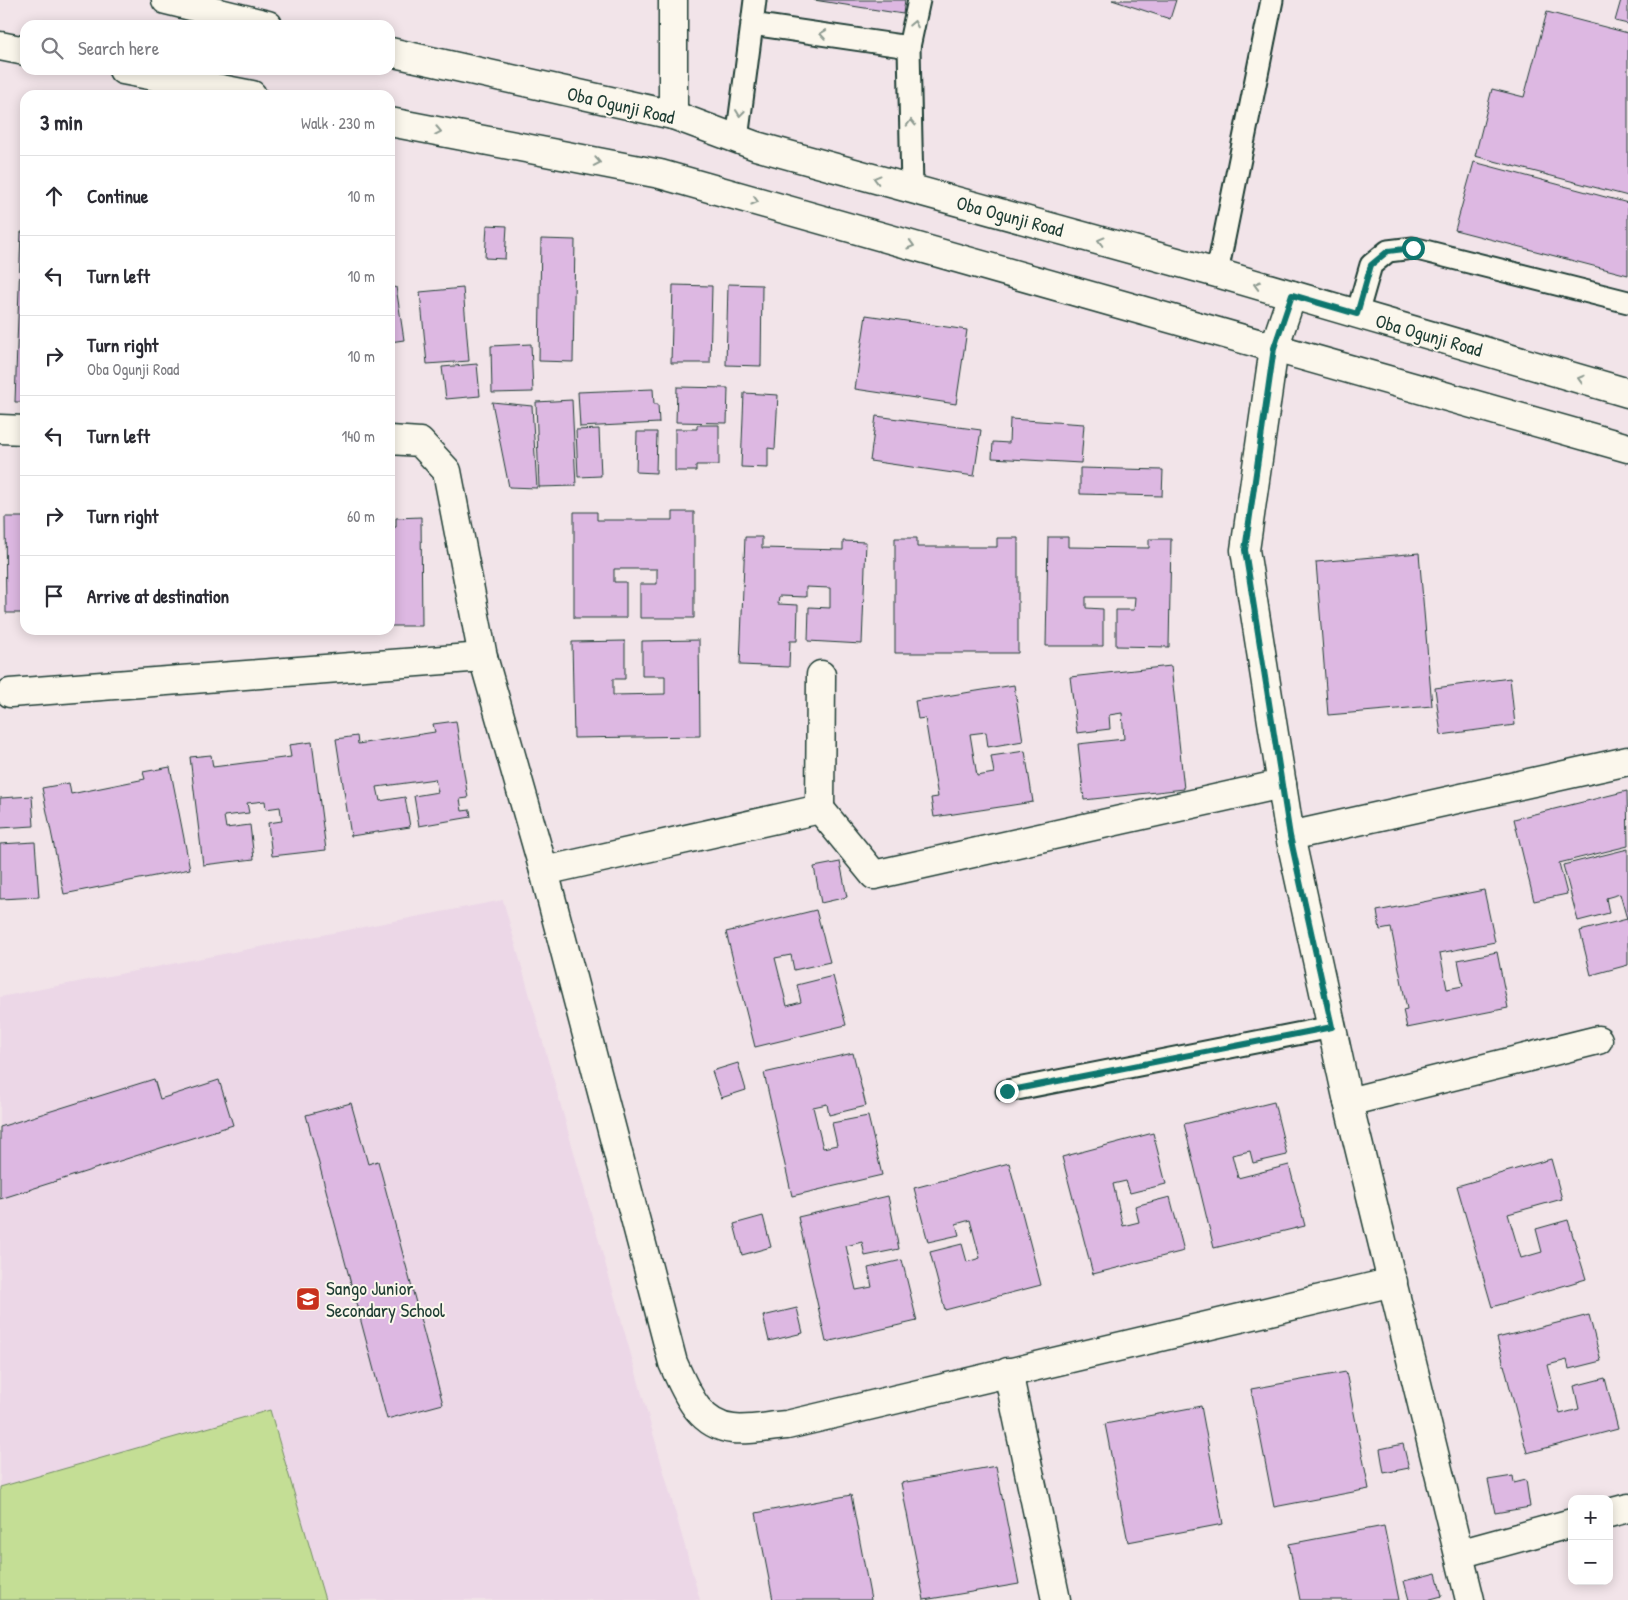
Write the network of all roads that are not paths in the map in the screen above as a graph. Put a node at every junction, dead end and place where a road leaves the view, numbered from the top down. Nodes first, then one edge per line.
1 (166, 0) edge
2 (673, 0) edge
3 (755, 0) edge
4 (919, 0) edge
5 (1272, 0) edge
6 (248, 20) edge
7 (752, 24) junction
8 (0, 46) edge
9 (910, 47) junction
10 (20, 50) edge
11 (395, 53) edge
12 (149, 75) edge
13 (226, 90) edge
14 (673, 115) junction
15 (395, 123) edge
16 (737, 139) junction
17 (912, 189) junction
18 (1217, 274) junction
19 (1292, 295) junction
20 (1628, 302) edge
21 (1357, 314) junction
22 (1274, 348) junction
23 (1628, 393) edge
24 (0, 430) edge
25 (20, 430) edge
26 (395, 440) edge
27 (1628, 448) edge
28 (483, 657) junction
29 (822, 674) dead end
30 (10, 693) dead end
31 (1628, 761) edge
32 (1282, 784) junction
33 (820, 809) junction
34 (1290, 836) junction
35 (544, 871) junction
36 (1332, 1027) junction
37 (1598, 1040) dead end
38 (1007, 1091) dead end
39 (1348, 1102) junction
40 (1393, 1282) junction
41 (1008, 1372) junction
42 (1628, 1508) edge
43 (1613, 1512) edge
44 (1568, 1524) edge
45 (1459, 1554) junction
46 (1056, 1600) edge
47 (1470, 1600) edge

1 - 6 street
2 - 14 street
3 - 7 lane
9 -> 4 lane
5 - 18 lane
9 -> 7 lane
7 -> 16 lane
8 - 10 street
17 -> 9 lane
11 - 14 street, Oba Ogunji Road
12 - 13 street
14 - 16 street, Oba Ogunji Road
15 -> 22 street
17 -> 16 street, Oba Ogunji Road
18 -> 17 street, Oba Ogunji Road
19 -> 18 street, Oba Ogunji Road
19 - 21 street, Oba Ogunji Road
19 - 22 street
20 - 21 lane
23 -> 21 street, Oba Ogunji Road
22 - 27 street
22 - 32 street
24 - 25 street
26 - 28 street
28 - 30 street
28 - 35 street
29 - 33 street
31 - 34 street
32 - 33 street
32 - 34 street
33 - 35 street
34 - 36 street
35 - 41 street
36 - 38 lane
36 - 39 street
37 - 39 street
39 - 40 street
40 - 41 street
40 - 45 street
41 - 46 street
42 - 43 street
44 - 45 street
45 - 47 street

